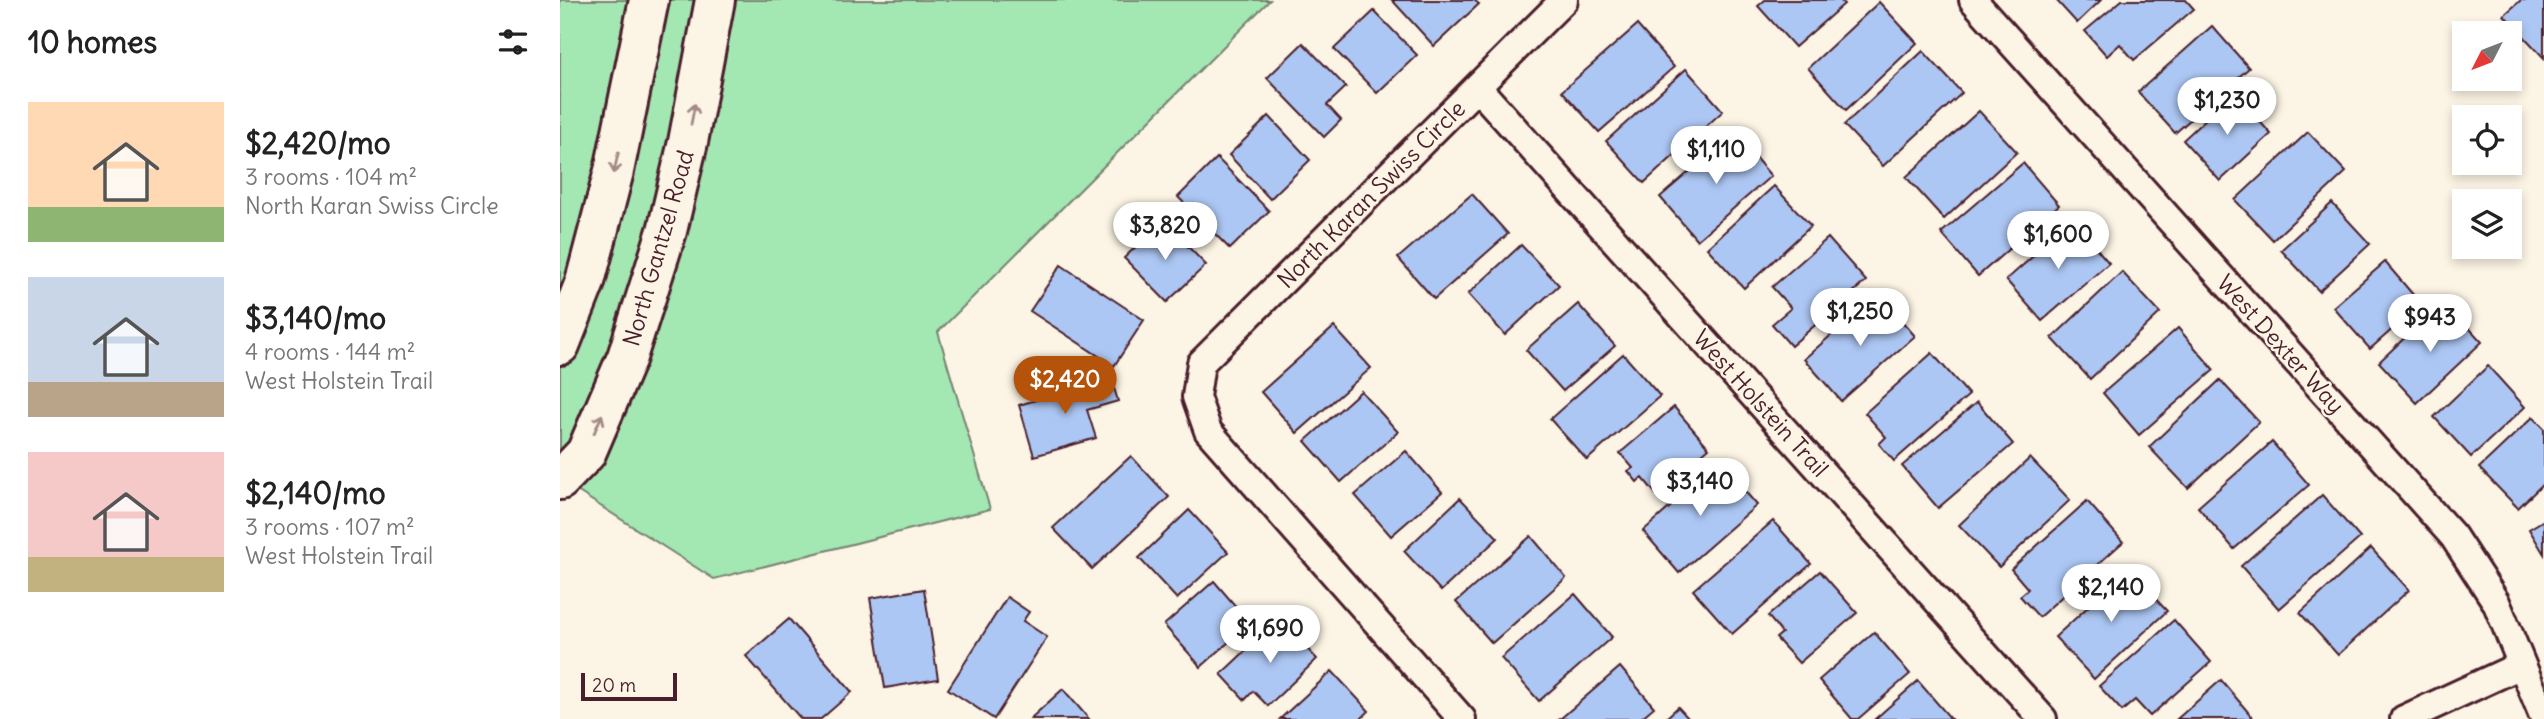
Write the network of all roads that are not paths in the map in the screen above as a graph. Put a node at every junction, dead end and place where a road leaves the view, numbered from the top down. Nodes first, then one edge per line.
1 (649, 0) edge
2 (715, 0) edge
3 (1564, 0) edge
4 (1973, 0) edge
5 (1478, 88) junction
6 (560, 345) edge
7 (560, 480) edge
8 (2521, 665) junction
9 (2544, 718) edge
10 (1462, 719) edge
11 (2043, 719) edge
12 (2404, 719) edge

1 -> 6 main road
7 -> 2 main road, North Gantzel Road
3 - 5 street, North Karan Swiss Circle
4 - 8 street, West Dexter Way
5 - 10 street, North Karan Swiss Circle
5 - 11 street, West Holstein Trail
8 - 9 street, West Dexter Way
8 - 12 street

